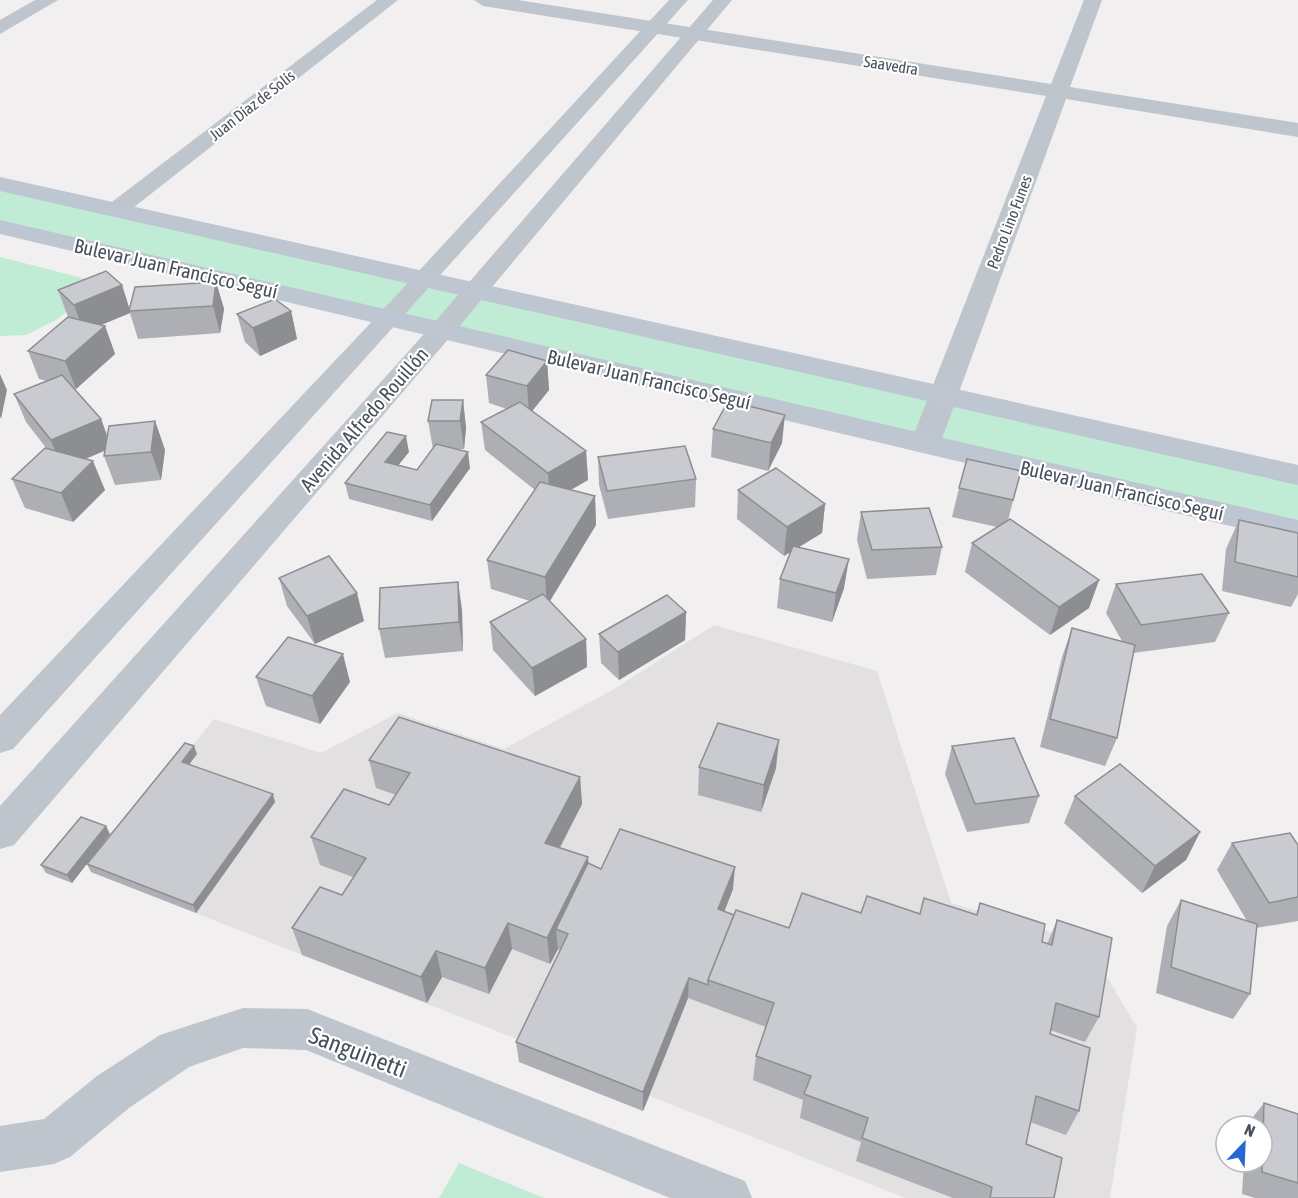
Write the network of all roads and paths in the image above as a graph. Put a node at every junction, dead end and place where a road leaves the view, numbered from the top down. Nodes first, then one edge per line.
1 (49, 0) edge
2 (388, 0) edge
3 (483, 0) edge
4 (679, 0) edge
5 (723, 0) edge
6 (1093, 0) edge
7 (654, 27) junction
8 (0, 28) edge
9 (694, 34) junction
10 (1058, 92) junction
11 (1298, 130) edge
12 (0, 184) edge
13 (116, 210) junction
14 (0, 227) edge
15 (425, 279) junction
16 (476, 291) junction
17 (390, 318) junction
18 (442, 330) junction
19 (944, 396) junction
20 (925, 444) junction
21 (1298, 475) edge
22 (1298, 531) edge
23 (0, 739) edge
24 (0, 833) edge
25 (0, 1149) edge
26 (728, 1198) edge

1 - 8 street
2 - 13 street, Juan Díaz de Solís
3 - 7 street, Saavedra
4 - 7 street
5 - 9 street, Avenida Alfredo Rouillón
6 - 10 street, Pedro Lino Funes
7 - 9 street, Saavedra
7 - 15 street
9 - 10 street, Saavedra
9 - 16 street, Avenida Alfredo Rouillón
10 - 11 street, Saavedra
10 - 19 street, Pedro Lino Funes
12 - 13 main road
13 - 15 main road
14 - 17 main road, Bulevar Juan Francisco Seguí
15 - 16 main road
15 - 17 street
16 - 18 street, Avenida Alfredo Rouillón
16 - 19 main road
17 - 18 main road, Bulevar Juan Francisco Seguí
17 - 23 street
18 - 20 main road, Bulevar Juan Francisco Seguí
18 - 24 street, Avenida Alfredo Rouillón
19 - 20 street, Pedro Lino Funes
19 - 21 main road
20 - 22 main road, Bulevar Juan Francisco Seguí
25 - 26 street, Sanguinetti

